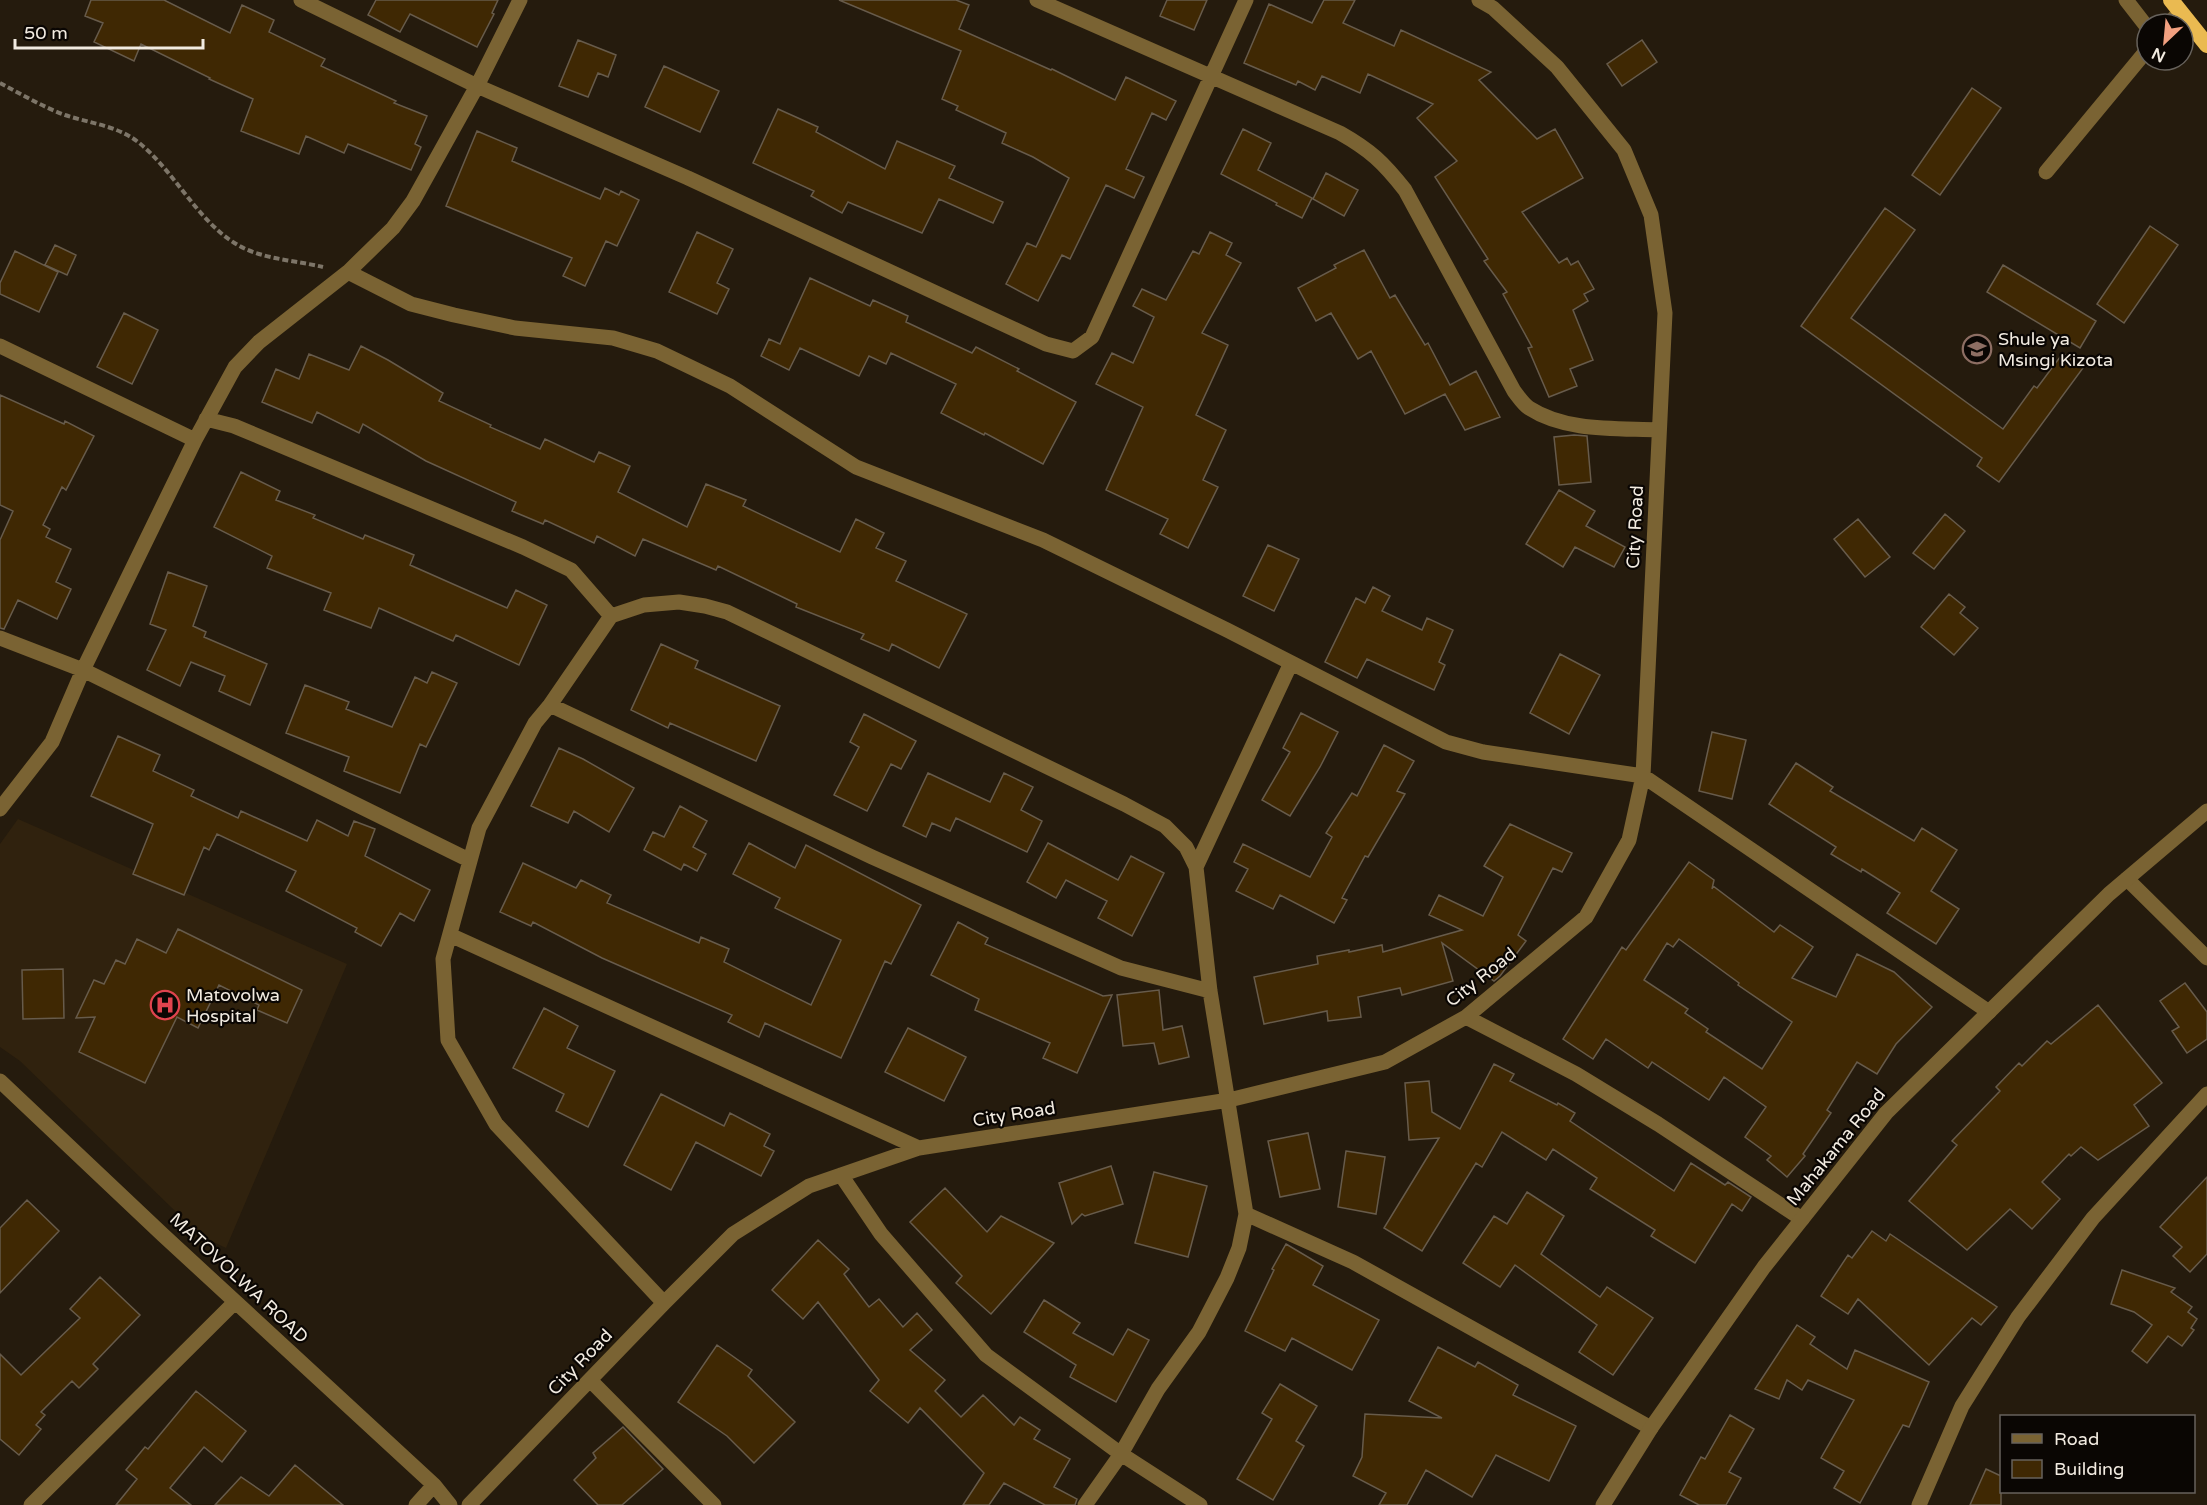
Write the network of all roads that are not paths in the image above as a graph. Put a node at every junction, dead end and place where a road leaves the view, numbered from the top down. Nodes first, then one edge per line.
1 (301, 0) edge
2 (520, 0) edge
3 (1037, 0) edge
4 (1246, 0) edge
5 (1479, 0) edge
6 (2126, 0) edge
7 (2135, 12) edge
8 (2195, 33) edge
9 (2207, 45) edge
10 (2135, 65) edge
11 (1211, 77) junction
12 (477, 86) junction
13 (2046, 172) dead end
14 (348, 272) junction
15 (0, 346) edge
16 (206, 419) junction
17 (1659, 430) junction
18 (195, 440) junction
19 (611, 616) junction
20 (0, 638) edge
21 (1291, 663) junction
22 (83, 670) junction
23 (550, 705) junction
24 (1643, 776) junction
25 (0, 809) edge
26 (2207, 812) edge
27 (469, 860) junction
28 (1196, 867) junction
29 (2127, 879) junction
30 (450, 935) junction
31 (2207, 958) edge
32 (1210, 991) junction
33 (1989, 1012) junction
34 (1466, 1017) junction
35 (3, 1089) edge
36 (2207, 1094) edge
37 (1229, 1100) junction
38 (919, 1148) junction
39 (841, 1175) junction
40 (1246, 1214) junction
41 (1802, 1219) junction
42 (235, 1302) junction
43 (664, 1303) junction
44 (590, 1380) junction
45 (1651, 1428) junction
46 (1120, 1454) junction
47 (434, 1485) junction
48 (31, 1505) edge
49 (416, 1505) edge
50 (450, 1505) edge
51 (469, 1505) edge
52 (714, 1505) edge
53 (1085, 1505) edge
54 (1200, 1505) edge
55 (1603, 1505) edge
56 (1919, 1505) edge

1 - 12 street
2 - 12 street
3 - 11 street
4 - 11 street
5 - 17 street, City Road
6 - 7 street
8 - 9 highway
10 - 13 street
11 - 12 street
11 - 17 street
12 - 14 street
14 - 16 street
14 - 21 street
15 - 18 street
16 - 18 street
16 - 19 street
17 - 24 street, City Road
18 - 22 street
19 - 23 street
19 - 28 street
20 - 22 street
21 - 24 street
21 - 28 street
22 - 25 street
22 - 27 street
23 - 27 street
23 - 32 street
24 - 33 street
24 - 34 street, City Road
26 - 29 street, Mahakama Road
27 - 30 street
28 - 32 street
29 - 31 street
29 - 33 street, Mahakama Road
30 - 38 street
30 - 43 street
32 - 37 street
33 - 41 street, Mahakama Road
34 - 37 street, City Road
34 - 41 street
35 - 42 street, MATOVOLWA ROAD
36 - 56 street
37 - 38 street, City Road
37 - 40 street
38 - 39 street, City Road
39 - 43 street, City Road
39 - 46 street
40 - 45 street
40 - 46 street
41 - 45 street, Mahakama Road
42 - 47 street, MATOVOLWA ROAD
42 - 48 street
43 - 44 street, City Road
44 - 51 street, City Road
44 - 52 street
45 - 55 street, Mahakama Road
46 - 53 street
46 - 54 street
47 - 49 street
47 - 50 street, MATOVOLWA ROAD

